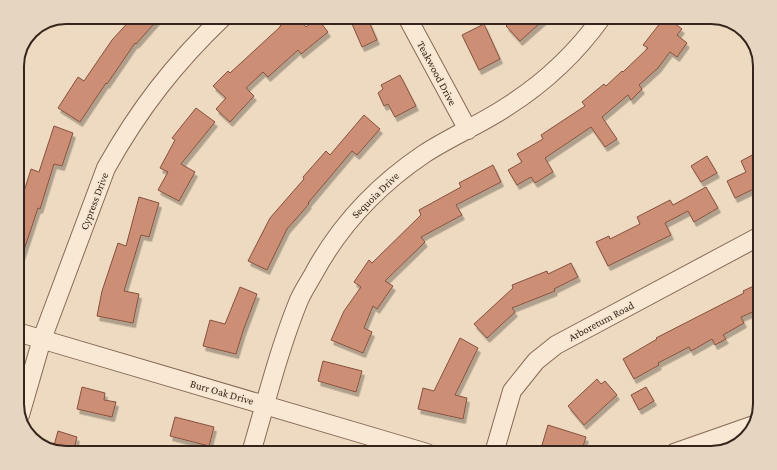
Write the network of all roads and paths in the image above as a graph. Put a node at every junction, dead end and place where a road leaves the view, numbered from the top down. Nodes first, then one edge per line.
1 (216, 24) edge
2 (411, 24) edge
3 (596, 24) edge
4 (468, 130) junction
5 (753, 240) edge
6 (24, 334) edge
7 (42, 340) junction
8 (24, 402) edge
9 (265, 405) junction
10 (745, 428) edge
11 (253, 446) edge
12 (403, 446) edge
13 (496, 446) edge
14 (694, 446) edge

1 - 7 street, Cypress Drive
2 - 4 street, Teakwood Drive
3 - 4 street, Sequoia Drive
4 - 9 street, Sequoia Drive
5 - 13 street, Arboretum Road
6 - 7 street, Burr Oak Drive
7 - 8 street, Cypress Drive
7 - 9 street, Burr Oak Drive
9 - 11 street, Sequoia Drive
9 - 12 street, Burr Oak Drive
10 - 14 street

